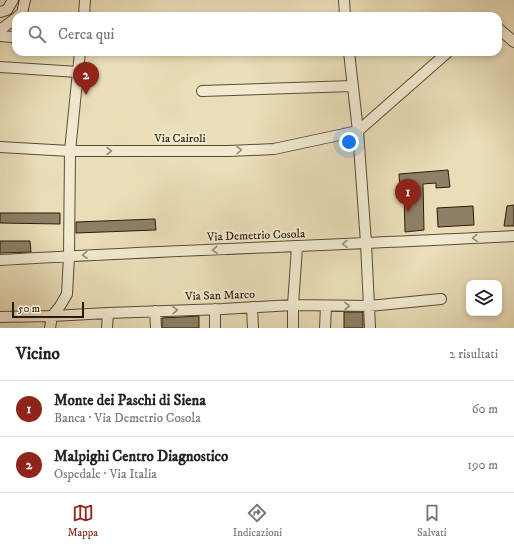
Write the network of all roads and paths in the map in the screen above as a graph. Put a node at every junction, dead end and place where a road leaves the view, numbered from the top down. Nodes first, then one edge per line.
1 (13, 0) edge
2 (25, 0) edge
3 (85, 0) edge
4 (344, 0) edge
5 (0, 12) edge
6 (21, 12) edge
7 (84, 12) edge
8 (345, 12) edge
9 (12, 22) edge
10 (0, 30) edge
11 (502, 32) edge
12 (0, 36) edge
13 (12, 37) edge
14 (514, 42) edge
15 (80, 56) edge
16 (349, 56) edge
17 (443, 56) edge
18 (0, 67) edge
19 (78, 72) junction
20 (353, 86) junction
21 (202, 91) dead end
22 (358, 131) junction
23 (0, 147) edge
24 (70, 151) junction
25 (514, 236) edge
26 (366, 244) junction
27 (297, 246) junction
28 (69, 256) junction
29 (0, 260) edge
30 (441, 299) dead end
31 (293, 305) junction
32 (326, 306) junction
33 (369, 306) junction
34 (252, 307) junction
35 (215, 309) junction
36 (155, 311) junction
37 (108, 313) junction
38 (52, 316) junction
39 (0, 317) edge
40 (50, 328) edge
41 (107, 328) edge
42 (156, 328) edge
43 (215, 328) edge
44 (253, 328) edge
45 (293, 328) edge
46 (325, 328) edge
47 (370, 328) edge

1 - 5 street
2 - 6 street
3 - 7 street
4 - 8 street
9 - 10 street
11 - 14 street
12 - 13 street
15 - 19 street
16 - 20 street
17 - 22 street
18 - 19 street
19 - 24 street
20 - 21 street
20 - 22 street
24 -> 22 street, Via Cairoli
22 - 26 street
23 - 24 street, Via Cairoli
24 - 28 street
25 -> 26 street, Via Demetrio Cosola
26 -> 27 street, Via Demetrio Cosola
26 - 33 street
27 -> 28 street, Via Demetrio Cosola
27 - 31 street
28 - 29 street, Via Demetrio Cosola
28 - 38 street
30 - 33 street, Via San Marco
31 - 32 street, Via San Marco
31 - 34 street, Via San Marco
31 - 45 street
32 -> 33 street, Via San Marco
32 - 46 street
33 - 47 street
34 - 35 street, Via San Marco
34 - 44 street
36 -> 35 street, Via San Marco
35 - 43 street
36 - 37 street, Via San Marco
36 - 42 street
37 - 38 street, Via San Marco
37 - 41 street
38 - 39 street, Via San Marco
38 - 40 street

